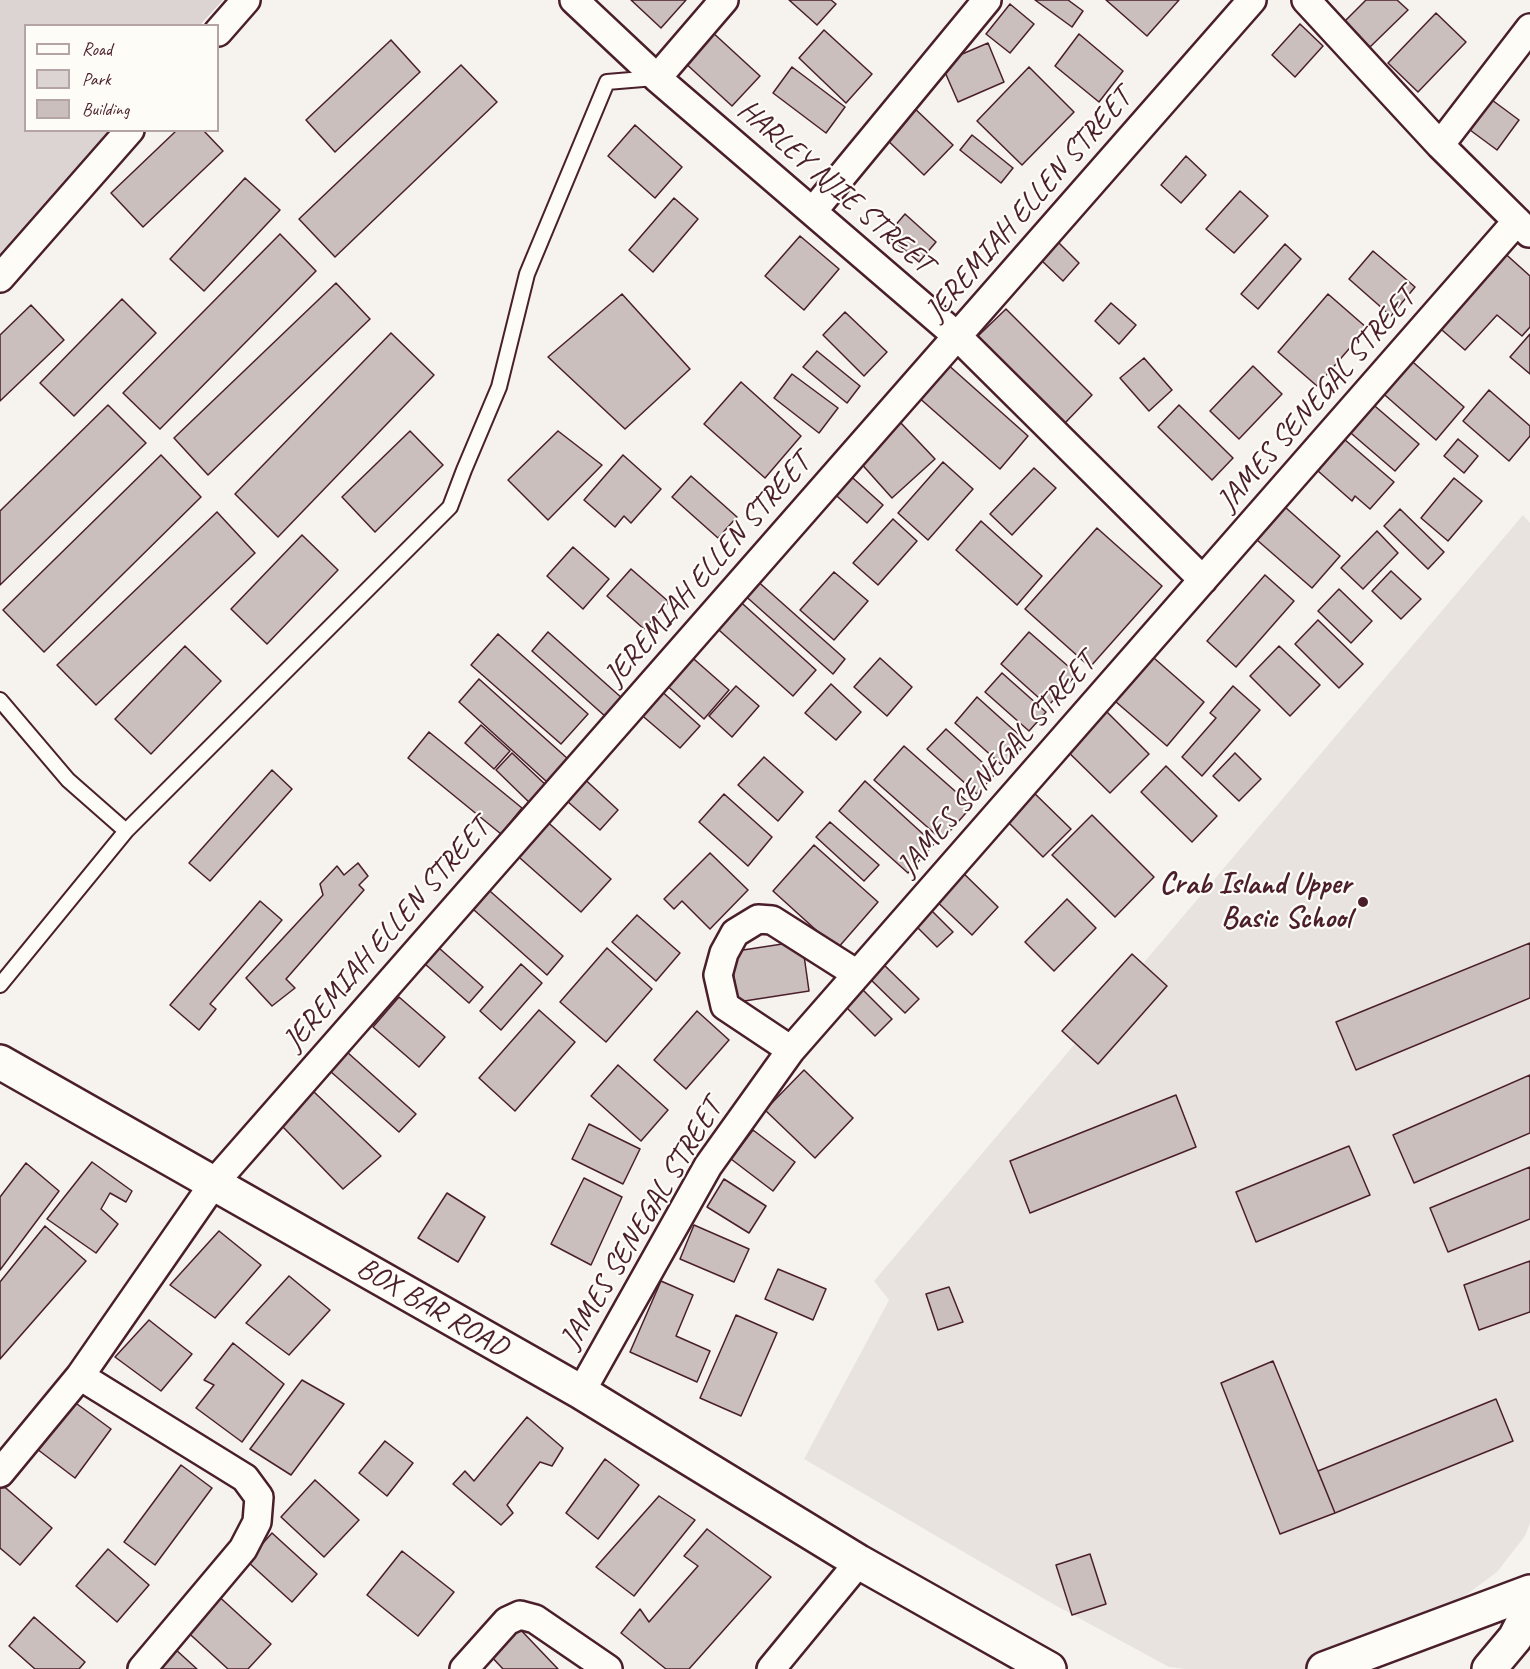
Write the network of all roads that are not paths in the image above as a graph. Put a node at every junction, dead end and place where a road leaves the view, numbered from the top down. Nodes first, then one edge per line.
1 (246, 0) edge
2 (574, 0) edge
3 (724, 0) edge
4 (987, 0) edge
5 (1252, 0) edge
6 (1306, 0) edge
7 (1530, 28) edge
8 (219, 31) edge
9 (657, 78) junction
10 (128, 132) edge
11 (1440, 145) junction
12 (813, 211) junction
13 (1524, 228) edge
14 (0, 278) edge
15 (957, 336) junction
16 (1203, 580) junction
17 (0, 700) edge
18 (126, 831) junction
19 (857, 974) junction
20 (0, 985) edge
21 (791, 1050) junction
22 (0, 1062) edge
23 (214, 1183) junction
24 (80, 1376) junction
25 (581, 1392) junction
26 (0, 1473) edge
27 (860, 1562) junction
28 (1530, 1592) edge
29 (1530, 1609) edge
30 (142, 1669) edge
31 (464, 1669) edge
32 (608, 1669) edge
33 (771, 1669) edge
34 (1048, 1669) edge
35 (1324, 1669) edge
36 (1489, 1669) edge

1 - 8 street
2 - 9 street, HARLEY NJIE STREET
3 - 9 street
4 - 12 street
5 - 15 street, JEREMIAH ELLEN STREET
6 - 11 street
7 - 11 street
9 - 12 street, HARLEY NJIE STREET
9 - 18 lane
10 - 14 street
11 - 13 street
12 - 15 street, HARLEY NJIE STREET
13 - 16 street, JAMES SENEGAL STREET
15 - 16 street, HARLEY NJIE STREET
15 - 23 street, JEREMIAH ELLEN STREET
16 - 19 street, JAMES SENEGAL STREET
17 - 18 lane
18 - 20 lane
19 - 21 street, JAMES SENEGAL STREET
19 - 21 street
21 - 25 street, JAMES SENEGAL STREET
22 - 23 street, BOX BAR ROAD
23 - 24 street, JEREMIAH ELLEN STREET
23 - 25 street, BOX BAR ROAD
24 - 26 street, JEREMIAH ELLEN STREET
24 - 30 street
25 - 27 street, BOX BAR ROAD
27 - 33 street
27 - 34 street, BOX BAR ROAD
28 - 35 street
29 - 36 street
31 - 32 street

